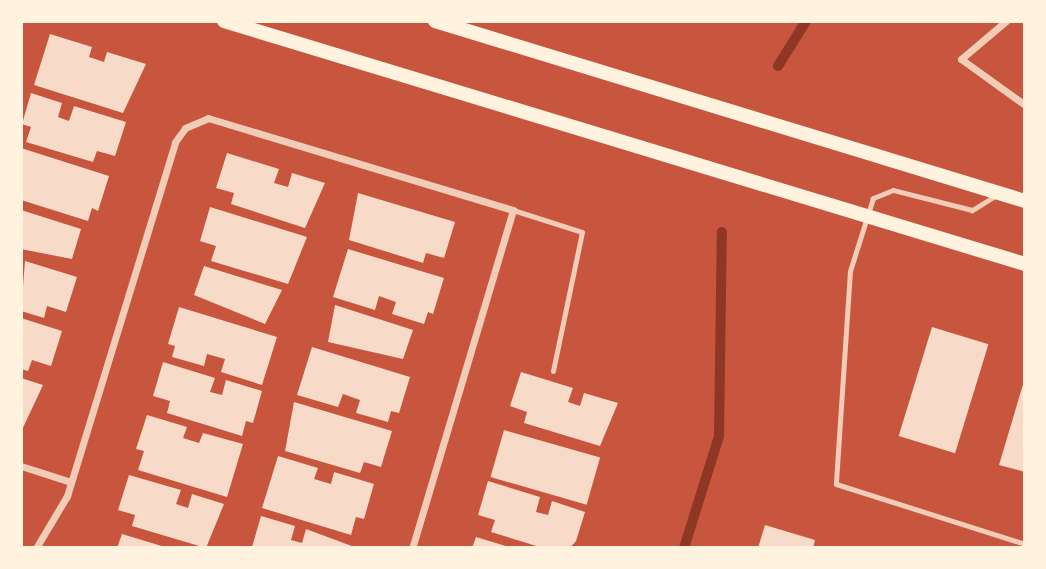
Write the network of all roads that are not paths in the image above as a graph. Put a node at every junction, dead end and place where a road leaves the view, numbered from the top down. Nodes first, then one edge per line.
1 (224, 21) edge
2 (436, 21) edge
3 (1006, 21) edge
4 (1025, 104) edge
5 (998, 194) junction
6 (1025, 201) edge
7 (513, 210) junction
8 (866, 214) junction
9 (1025, 264) edge
10 (554, 371) dead end
11 (21, 466) edge
12 (71, 482) junction
13 (1025, 544) edge
14 (36, 548) edge
15 (412, 548) edge

1 - 8 main road
2 - 5 main road
3 - 4 street
5 - 6 main road
5 - 8 lane
7 - 10 lane
7 - 12 street
7 - 15 street
8 - 9 main road
8 - 13 lane
11 - 12 street
12 - 14 street

